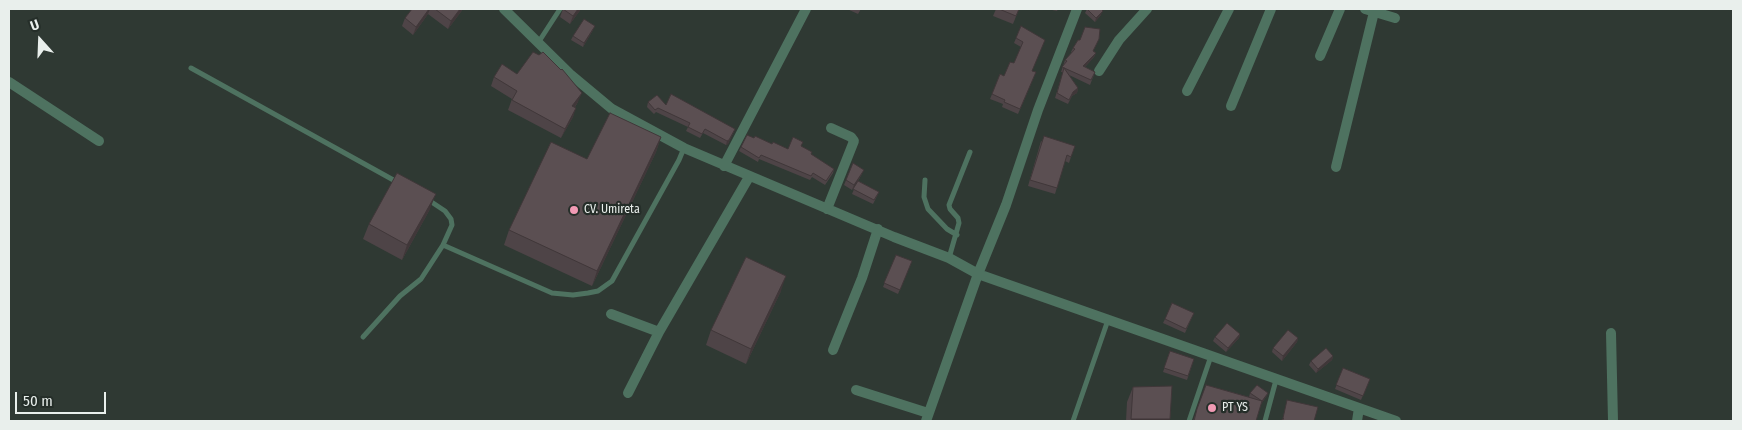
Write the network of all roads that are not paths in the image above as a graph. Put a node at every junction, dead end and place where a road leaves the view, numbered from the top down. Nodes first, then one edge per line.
1 (504, 9) edge
2 (560, 9) edge
3 (806, 9) edge
4 (1077, 9) edge
5 (1147, 9) edge
6 (1230, 9) edge
7 (1271, 9) edge
8 (1340, 9) edge
9 (1369, 10) edge
10 (1395, 18) dead end
11 (538, 43) junction
12 (1320, 56) dead end
13 (191, 68) dead end
14 (1100, 71) dead end
15 (9, 82) edge
16 (1187, 91) dead end
17 (1231, 106) dead end
18 (830, 128) dead end
19 (99, 141) dead end
20 (684, 148) junction
21 (970, 152) dead end
22 (724, 166) junction
23 (1336, 167) dead end
24 (749, 176) junction
25 (925, 180) dead end
26 (399, 183) edge
27 (425, 198) edge
28 (826, 209) junction
29 (878, 230) junction
30 (957, 235) junction
31 (443, 245) junction
32 (950, 258) junction
33 (978, 274) junction
34 (611, 314) dead end
35 (1108, 319) junction
36 (659, 332) junction
37 (1611, 332) dead end
38 (364, 337) dead end
39 (833, 350) dead end
40 (1211, 356) junction
41 (1276, 380) junction
42 (856, 390) dead end
43 (628, 393) dead end
44 (1359, 408) junction
45 (927, 417) edge
46 (1073, 421) edge
47 (1189, 421) edge
48 (1265, 421) edge
49 (1357, 421) edge
50 (1396, 421) edge
51 (1613, 421) edge

1 - 11 street
2 - 11 lane
3 - 22 street
4 - 33 street
5 - 14 street
6 - 16 street
7 - 17 street
8 - 12 street
9 - 10 street
9 - 23 street
11 - 20 street
13 - 26 lane
15 - 19 street
18 - 28 street
20 - 22 street
20 - 31 lane
21 - 30 lane
22 - 24 street
24 - 28 street
24 - 36 street
25 - 30 lane
27 - 31 lane
28 - 29 street
29 - 32 street
29 - 39 street
30 - 32 lane
31 - 38 lane
32 - 33 street
33 - 35 street
33 - 45 street
34 - 36 street
35 - 40 street
35 - 46 lane
36 - 43 street
37 - 51 street
40 - 41 street
40 - 47 lane
41 - 44 street
41 - 48 lane
42 - 45 street
44 - 49 street
44 - 50 street

